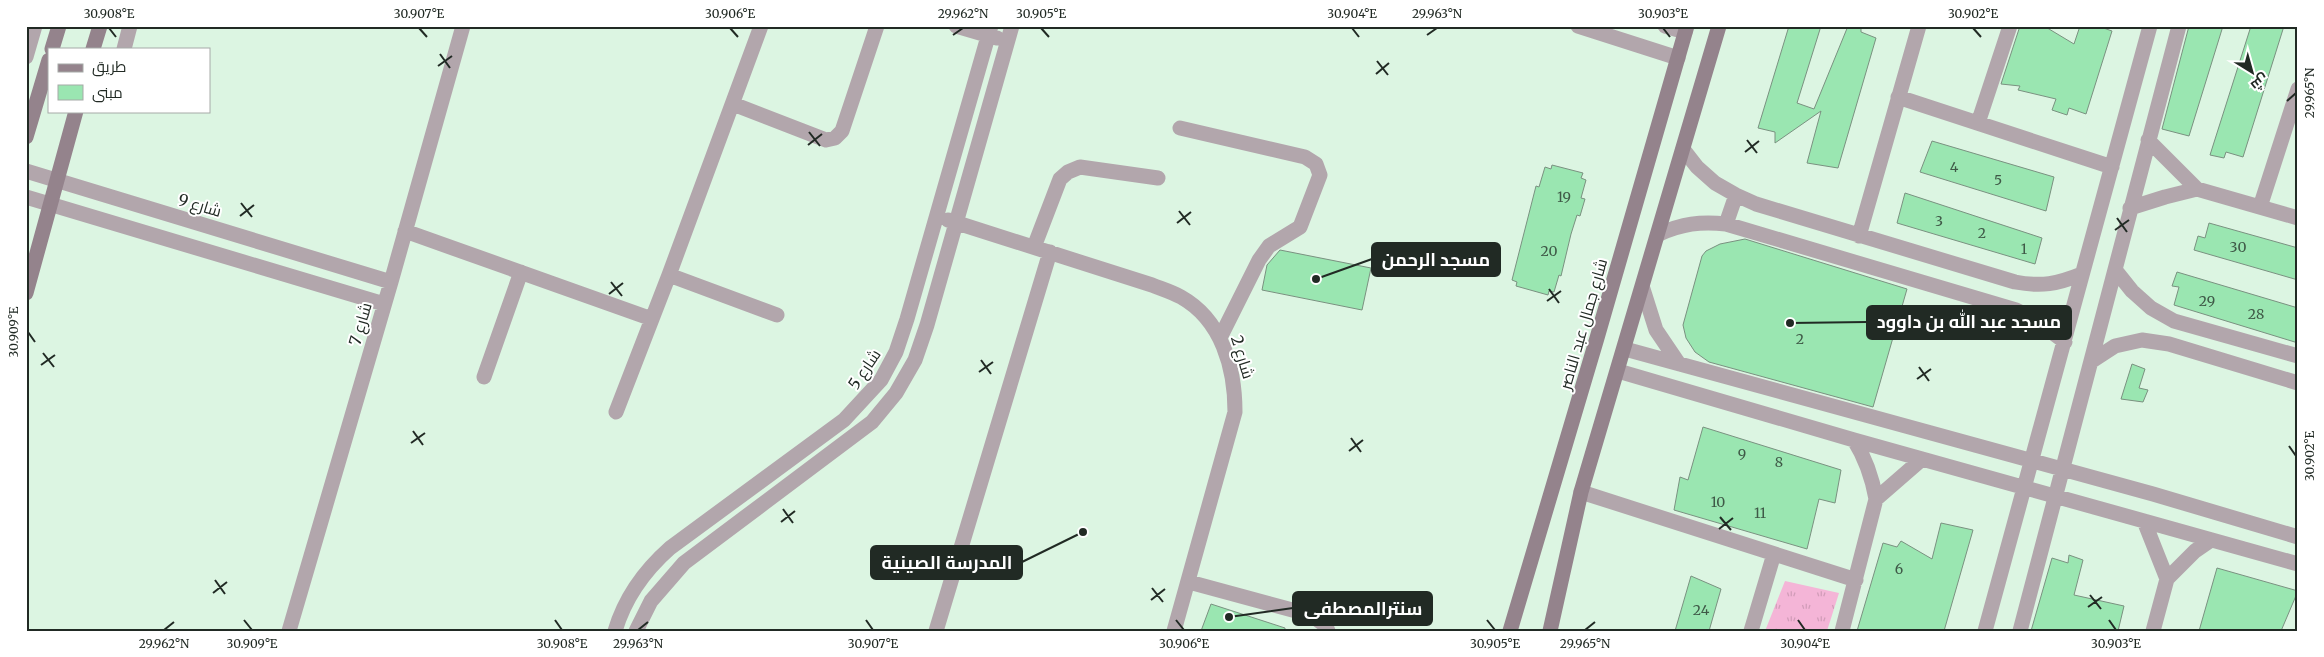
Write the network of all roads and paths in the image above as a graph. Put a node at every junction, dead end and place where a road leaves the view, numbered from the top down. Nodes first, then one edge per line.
1 (35, 26) edge
2 (59, 26) edge
3 (100, 26) edge
4 (130, 26) edge
5 (761, 26) edge
6 (877, 26) edge
7 (956, 26) edge
8 (1578, 26) edge
9 (1665, 26) edge
10 (1720, 26) edge
11 (1919, 26) edge
12 (2010, 26) edge
13 (2150, 26) edge
14 (2179, 26) edge
15 (459, 27) edge
16 (1686, 29) edge
17 (989, 31) edge
18 (1010, 34) edge
19 (52, 48) edge
20 (93, 48) edge
21 (124, 48) edge
22 (26, 57) edge
23 (1678, 58) junction
24 (48, 63) edge
25 (2298, 90) edge
26 (1898, 98) junction
27 (733, 104) junction
28 (76, 112) edge
29 (1978, 123) junction
30 (1180, 128) dead end
31 (26, 137) edge
32 (2148, 140) junction
33 (1683, 149) junction
34 (2112, 167) junction
35 (26, 171) edge
36 (1158, 178) dead end
37 (58, 181) junction
38 (2196, 189) junction
39 (1736, 195) junction
40 (26, 196) edge
41 (52, 204) junction
42 (2130, 208) junction
43 (2260, 208) junction
44 (937, 216) junction
45 (2298, 218) edge
46 (957, 222) junction
47 (1726, 224) junction
48 (405, 231) junction
49 (1659, 234) junction
50 (1859, 236) junction
51 (1034, 247) junction
52 (1050, 252) junction
53 (2116, 271) junction
54 (521, 272) junction
55 (2082, 274) junction
56 (669, 276) junction
57 (391, 282) junction
58 (1643, 289) junction
59 (26, 293) edge
60 (384, 304) junction
61 (777, 315) dead end
62 (652, 320) junction
63 (1220, 338) junction
64 (2064, 342) junction
65 (1625, 349) junction
66 (2298, 356) edge
67 (2092, 361) junction
68 (1679, 364) junction
69 (1618, 371) junction
70 (484, 377) dead end
71 (2298, 383) edge
72 (616, 412) dead end
73 (1854, 440) junction
74 (1922, 459) junction
75 (2031, 462) junction
76 (2063, 470) junction
77 (2024, 488) junction
78 (1581, 492) junction
79 (2056, 496) junction
80 (1876, 499) junction
81 (2144, 521) junction
82 (2298, 537) edge
83 (2211, 540) junction
84 (1774, 554) junction
85 (2298, 564) edge
86 (2167, 579) junction
87 (1856, 580) junction
88 (1188, 582) junction
89 (289, 631) edge
90 (615, 631) edge
91 (636, 631) edge
92 (936, 631) edge
93 (1174, 631) edge
94 (1328, 631) edge
95 (1510, 631) edge
96 (1550, 631) edge
97 (1751, 631) edge
98 (1842, 631) edge
99 (1985, 631) edge
100 (2020, 631) edge
101 (2153, 631) edge

1 - 22 street
2 - 19 main road
3 - 20 main road
4 - 21 street
5 - 27 street
6 - 27 street
7 - 17 street
8 - 23 street
9 - 16 street
10 - 33 main road
11 - 26 street
12 - 29 street
13 - 34 street
14 - 32 street
15 - 48 street, شارع 7
16 - 23 main road, شارع جمال عبد الناصر
17 - 18 street
17 - 44 street, شارع 5
18 - 46 street
23 - 95 main road, شارع جمال عبد الناصر
24 - 31 main road
25 - 43 street
26 - 29 street
26 - 50 street
27 - 56 street
28 - 37 main road
29 - 34 street
30 - 63 street
32 - 38 street
32 - 42 street
33 - 39 street
33 - 49 main road
34 - 55 street
35 - 37 street, شارع 9
36 - 51 street
37 - 41 main road
37 - 57 street, شارع 9
38 - 42 street
38 - 43 street
39 - 47 street
39 - 50 street
40 - 41 street
41 - 59 main road
41 - 60 street
42 - 53 street
43 - 45 street
44 - 46 street, شارع 2
44 - 90 street, شارع 5
46 - 51 street, شارع 2
46 - 91 street
47 - 49 street
47 - 64 street
48 - 54 street
48 - 57 street, شارع 7
49 - 58 main road
50 - 55 street
51 - 52 street, شارع 2
52 - 63 street, شارع 2
52 - 92 street
53 - 66 street
53 - 67 street
54 - 62 street
54 - 70 street
55 - 64 street
56 - 61 street
56 - 62 street
57 - 60 street, شارع 7
58 - 65 main road
58 - 68 street
60 - 89 street, شارع 7
62 - 72 street
63 - 88 street, شارع 2
64 - 75 street
65 - 68 street
65 - 69 main road
67 - 71 street
67 - 76 street
68 - 75 street
69 - 73 street
69 - 78 main road
73 - 74 street
73 - 80 street
74 - 77 street
74 - 80 street
75 - 76 street
75 - 77 street
76 - 79 street
76 - 82 street
77 - 79 street
77 - 99 street
78 - 84 street
78 - 96 main road
79 - 81 street
79 - 100 street
80 - 87 street
81 - 83 street
81 - 86 street
83 - 85 street
83 - 86 street
84 - 87 street
84 - 97 street
86 - 101 street
87 - 98 street
88 - 93 street, شارع 2
88 - 94 street

